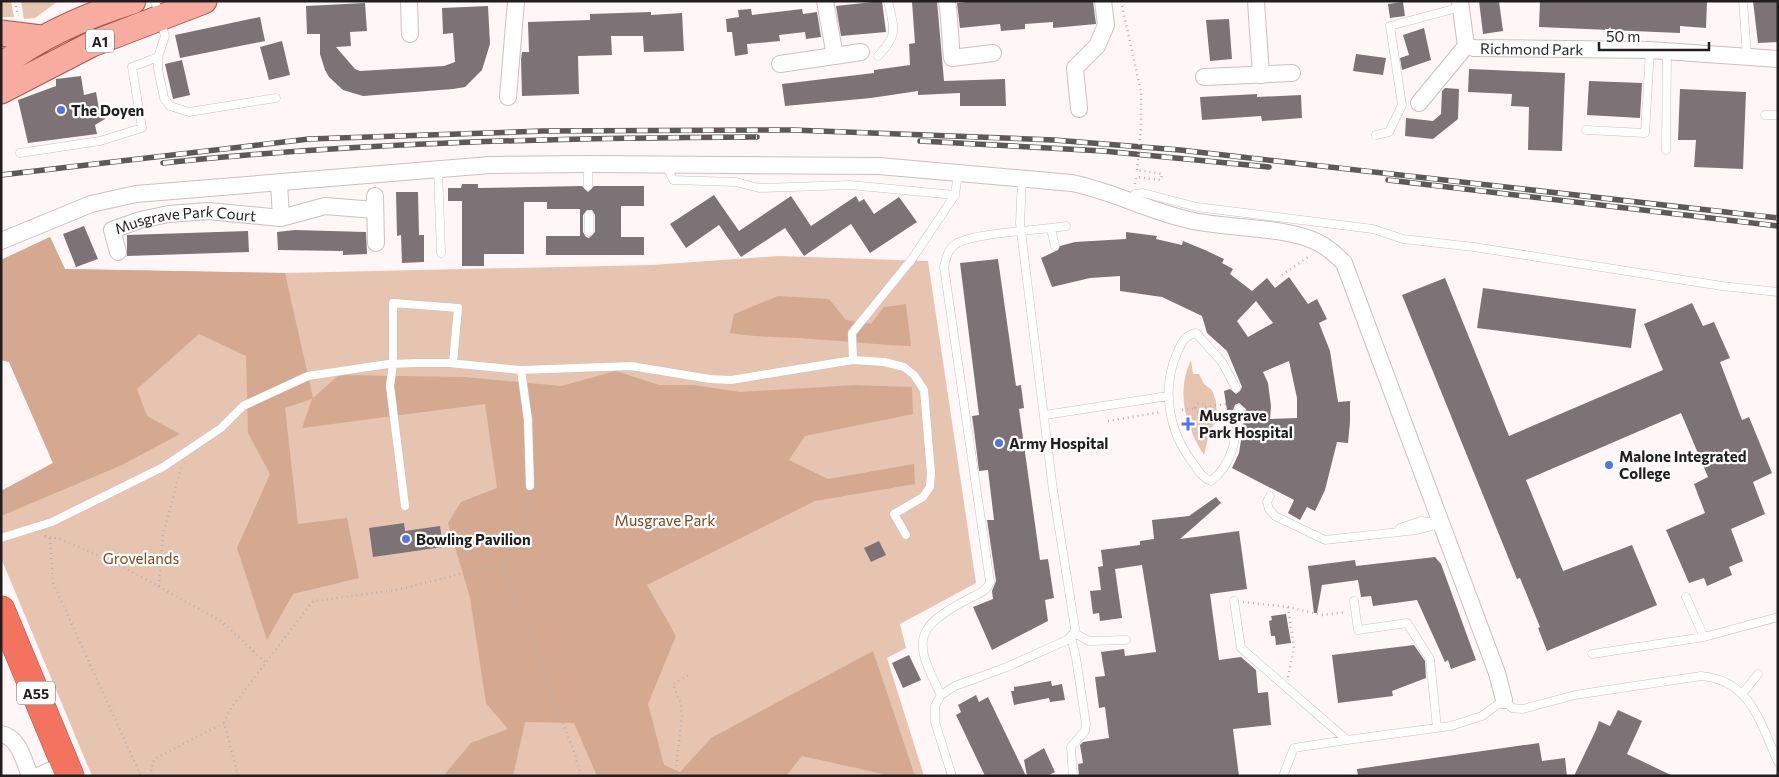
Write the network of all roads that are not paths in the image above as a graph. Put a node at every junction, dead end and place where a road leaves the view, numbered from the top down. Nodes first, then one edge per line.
1 (133, 1) edge
2 (204, 1) edge
3 (408, 1) edge
4 (516, 1) edge
5 (825, 1) edge
6 (888, 1) edge
7 (947, 1) edge
8 (1103, 1) edge
9 (1256, 1) edge
10 (1743, 1) edge
11 (1460, 4) edge
12 (158, 9) edge
13 (10, 25) edge
14 (410, 34) dead end
15 (41, 38) junction
16 (92, 44) junction
17 (1466, 46) junction
18 (1650, 50) junction
19 (861, 52) dead end
20 (1667, 52) junction
21 (993, 53) dead end
22 (7, 56) edge
23 (835, 56) junction
24 (878, 56) dead end
25 (1748, 56) junction
26 (158, 57) junction
27 (1778, 59) edge
28 (780, 64) dead end
29 (1292, 74) dead end
30 (1261, 75) junction
31 (1204, 78) dead end
32 (1, 91) edge
33 (276, 98) dead end
34 (508, 98) dead end
35 (1419, 103) dead end
36 (1079, 108) dead end
37 (1765, 115) dead end
38 (1778, 115) edge
39 (1586, 130) dead end
40 (1376, 135) dead end
41 (1666, 150) dead end
42 (20, 153) dead end
43 (666, 163) junction
44 (588, 164) junction
45 (438, 170) junction
46 (958, 173) junction
47 (1022, 179) junction
48 (279, 183) junction
49 (588, 186) dead end
50 (955, 195) junction
51 (1127, 201) junction
52 (589, 215) dead end
53 (281, 218) junction
54 (1066, 226) dead end
55 (1051, 229) junction
56 (589, 232) dead end
57 (1021, 232) junction
58 (1, 242) edge
59 (376, 243) dead end
60 (1055, 246) dead end
61 (118, 252) dead end
62 (441, 253) dead end
63 (1778, 292) edge
64 (853, 360) junction
65 (453, 363) junction
66 (393, 364) junction
67 (521, 370) junction
68 (1236, 388) dead end
69 (1168, 396) junction
70 (1239, 409) dead end
71 (1045, 415) junction
72 (530, 486) road end
73 (1270, 496) dead end
74 (405, 506) dead end
75 (1440, 524) junction
76 (906, 535) dead end
77 (1, 538) edge
78 (1686, 597) dead end
79 (1234, 601) road end
80 (1354, 601) dead end
81 (1, 610) edge
82 (1778, 617) edge
83 (1072, 635) junction
84 (1704, 637) junction
85 (1126, 640) dead end
86 (1592, 654) dead end
87 (1758, 674) dead end
88 (1743, 693) junction
89 (941, 695) junction
90 (1504, 700) junction
91 (1437, 728) junction
92 (1, 734) edge
93 (1347, 740) junction
94 (1778, 762) edge
95 (68, 770) edge
96 (30, 776) edge
97 (38, 776) edge
98 (952, 776) edge
99 (1072, 776) edge
100 (1283, 776) edge

1 - 15 main road, A1
2 - 12 main road, A1
3 - 14 street
4 - 34 street
5 - 23 street
6 - 24 lane
7 - 21 street
8 - 36 street
9 - 30 street
10 - 25 lane
11 - 17 street
11 - 40 lane
12 - 16 main road, A1
12 - 26 lane
13 - 15 main road
15 - 22 main road, A1
16 - 22 main road, A1
16 - 32 main road, A1
17 - 18 street, Richmond Park
17 - 35 street
18 - 20 street, Richmond Park
18 - 39 lane
19 - 23 street
20 - 25 street, Richmond Park
20 - 41 lane
23 - 28 street
25 - 27 street, Richmond Park
26 - 33 lane
26 - 42 lane
29 - 30 street
30 - 31 street
37 - 38 lane
43 - 44 street
43 - 46 street
43 - 50 lane
44 - 45 street
44 - 49 lane
45 - 48 street
45 - 62 lane
46 - 47 street
46 - 50 lane
47 - 51 street
47 - 57 lane
48 - 53 street, Musgrave Park Court
48 - 58 street
50 - 64 lane
51 - 63 lane
51 - 75 street
52 - 56 lane
53 - 59 street, Musgrave Park Court
53 - 61 street, Musgrave Park Court
54 - 55 lane
55 - 57 lane
55 - 60 lane
57 - 71 lane
57 - 89 lane
64 - 67 lane
64 - 76 lane
65 - 66 lane
65 - 66 lane
65 - 67 lane
66 - 74 lane
66 - 77 lane
67 - 72 lane
68 - 69 lane
69 - 70 lane
69 - 71 lane
71 - 83 lane
73 - 75 lane
75 - 90 street
78 - 84 lane
79 - 93 lane
80 - 91 lane
81 - 95 highway, A55
82 - 84 lane
83 - 85 lane
83 - 89 lane
83 - 99 lane
84 - 86 lane
87 - 88 lane
88 - 90 lane
88 - 94 lane
89 - 98 lane
90 - 91 lane
91 - 93 lane
92 - 96 street
93 - 100 lane
95 - 97 street

